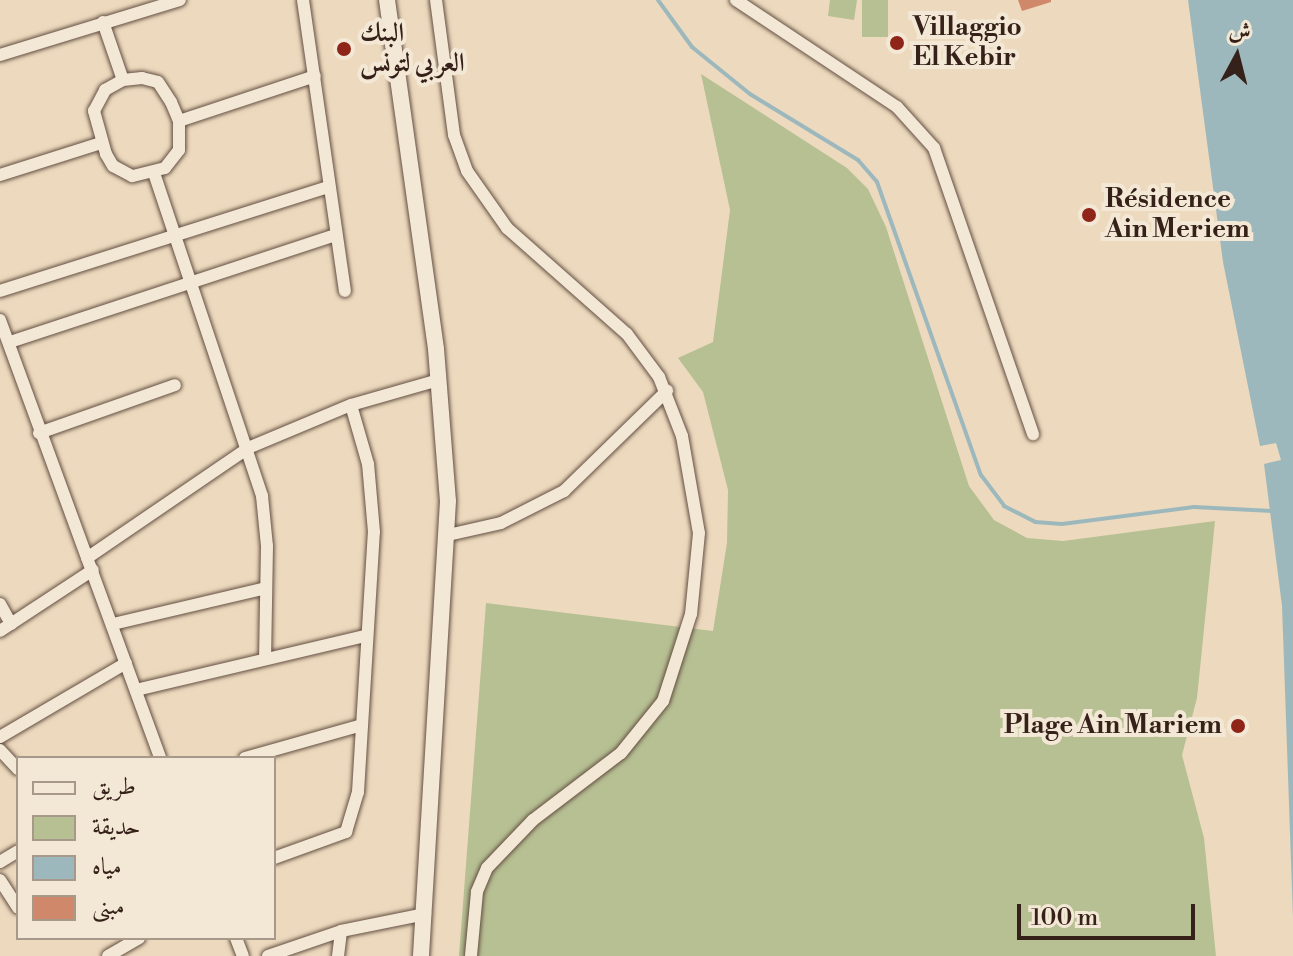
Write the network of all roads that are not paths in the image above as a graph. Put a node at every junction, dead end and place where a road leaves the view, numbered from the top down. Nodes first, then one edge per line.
1 (180, 0) edge
2 (303, 0) edge
3 (387, 0) edge
4 (436, 0) edge
5 (736, 0) edge
6 (103, 22) junction
7 (0, 55) edge
8 (315, 76) junction
9 (123, 80) junction
10 (179, 121) junction
11 (101, 143) junction
12 (154, 173) junction
13 (0, 175) edge
14 (328, 187) junction
15 (172, 234) junction
16 (336, 235) junction
17 (187, 284) junction
18 (0, 291) edge
19 (345, 291) dead end
20 (0, 320) edge
21 (10, 342) junction
22 (439, 380) junction
23 (175, 385) dead end
24 (667, 391) junction
25 (351, 405) junction
26 (39, 433) junction
27 (1033, 434) dead end
28 (248, 448) junction
29 (448, 535) junction
30 (90, 564) junction
31 (266, 588) junction
32 (0, 604) edge
33 (113, 624) junction
34 (6, 628) edge
35 (364, 636) junction
36 (265, 658) junction
37 (126, 663) junction
38 (136, 690) junction
39 (359, 726) junction
40 (0, 737) edge
41 (0, 750) edge
42 (159, 756) edge
43 (252, 756) edge
44 (16, 767) edge
45 (276, 857) edge
46 (0, 880) edge
47 (16, 905) edge
48 (425, 914) junction
49 (341, 931) junction
50 (136, 940) edge
51 (108, 956) edge
52 (268, 956) edge
53 (338, 956) edge
54 (421, 956) edge
55 (471, 956) edge

1 - 6 street
2 - 8 street
3 - 22 main road
4 - 24 street
5 - 27 street
6 - 7 street
6 - 9 street
8 - 10 street
8 - 14 street
9 - 10 street
9 - 11 street
10 - 12 street
11 - 12 street
11 - 13 street
12 - 15 street
14 - 15 street
14 - 16 street
15 - 17 street
15 - 18 street
16 - 17 street
16 - 19 street
17 - 21 street
17 - 28 street
20 - 21 street
21 - 26 street
22 - 25 street
22 - 29 main road
23 - 26 street
24 - 29 street
24 - 55 street
25 - 28 street
25 - 35 street
26 - 30 street
28 - 30 street
28 - 31 street
29 - 48 main road
30 - 33 street
30 - 34 street
31 - 33 street
31 - 36 street
32 - 34 street
33 - 37 street
35 - 36 street
35 - 39 street
36 - 38 street
37 - 38 street
37 - 40 street
38 - 42 street
39 - 43 street
39 - 45 street
41 - 44 street
46 - 47 street
48 - 49 street
48 - 54 main road
49 - 52 street
49 - 53 street
50 - 51 street

